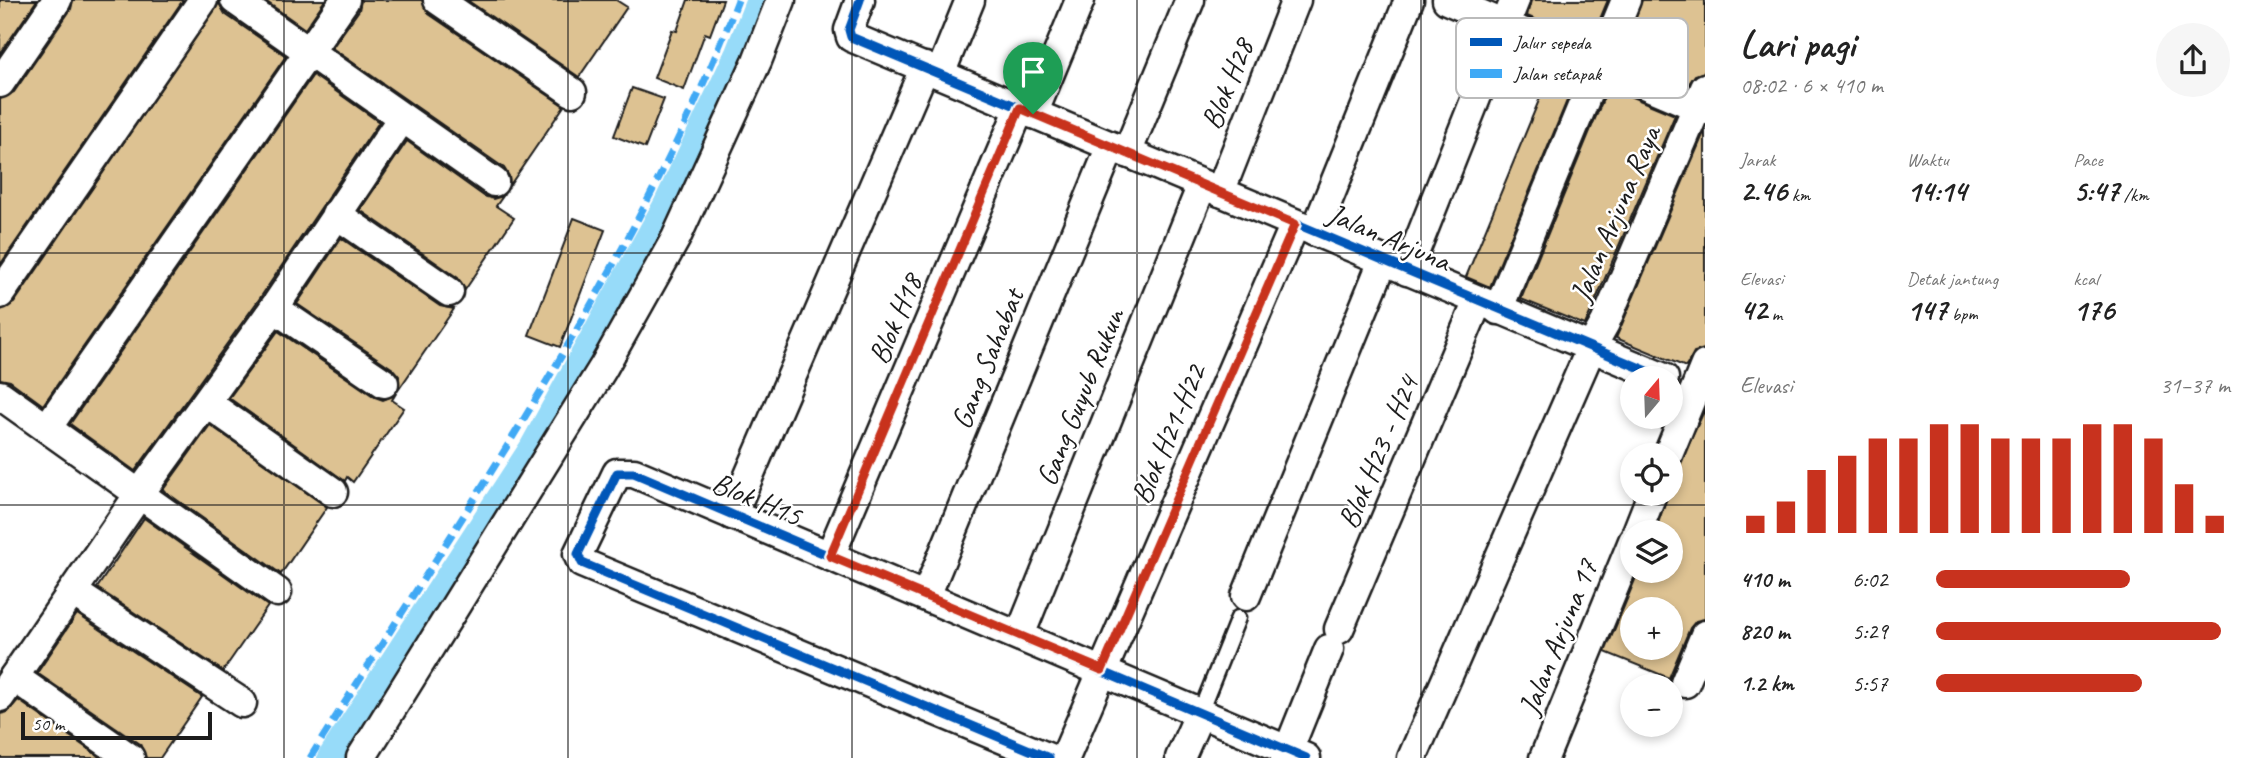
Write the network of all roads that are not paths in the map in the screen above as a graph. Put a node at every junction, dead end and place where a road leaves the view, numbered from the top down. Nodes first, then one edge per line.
1 (57, 0) edge
2 (203, 0) edge
3 (234, 0) edge
4 (345, 0) edge
5 (438, 0) edge
6 (781, 0) edge
7 (860, 0) edge
8 (970, 0) edge
9 (1080, 0) edge
10 (1191, 0) edge
11 (1296, 0) edge
12 (1409, 0) edge
13 (1447, 0) edge
14 (1626, 0) edge
15 (1510, 13) edge
16 (1619, 18) edge
17 (309, 51) junction
18 (932, 71) junction
19 (0, 83) edge
20 (572, 92) dead end
21 (1471, 98) edge
22 (1584, 98) edge
23 (1702, 102) edge
24 (1027, 111) junction
25 (402, 118) junction
26 (1119, 150) junction
27 (494, 182) dead end
28 (1211, 188) junction
29 (336, 214) junction
30 (1305, 228) junction
31 (1395, 266) junction
32 (449, 292) dead end
33 (0, 294) edge
34 (1488, 306) junction
35 (274, 308) junction
36 (1592, 346) junction
37 (1705, 365) edge
38 (1637, 366) edge
39 (384, 383) dead end
40 (1690, 389) edge
41 (0, 396) edge
42 (207, 403) junction
43 (47, 428) junction
44 (1672, 443) edge
45 (333, 492) dead end
46 (141, 493) junction
47 (732, 515) junction
48 (830, 556) junction
49 (1620, 573) edge
50 (73, 592) junction
51 (277, 592) dead end
52 (926, 596) junction
53 (1242, 607) joint
54 (1020, 635) junction
55 (1705, 635) edge
56 (1102, 670) junction
57 (1685, 683) dead end
58 (7, 687) edge
59 (242, 703) dead end
60 (1199, 715) junction
61 (1293, 756) edge
62 (130, 758) edge
63 (361, 758) edge
64 (1049, 758) edge
65 (1065, 758) edge
66 (1180, 758) edge
67 (1412, 758) edge
68 (1544, 758) edge

1 - 19 street
2 - 33 street
3 - 17 street
4 - 17 street
5 - 20 street
6 - 63 street
7 - 18 street, Jalan Arjuna
8 - 18 street
9 - 24 street, Blok H18
10 - 26 street, Gang Sahabat
11 - 28 street, Blok H28
12 - 30 street, Blok H21-H22
13 - 15 street
14 - 16 street, Blok H23 - H24
17 - 25 street
17 - 43 street
18 - 24 street, Jalan Arjuna
18 - 47 street
21 - 31 street
22 - 34 street, Blok H23 - H24
23 - 36 street, Jalan Arjuna Raya
24 - 26 street, Jalan Arjuna
24 - 48 street, Blok H18
25 - 27 street
25 - 29 street
26 - 28 street, Jalan Arjuna
26 - 52 street, Gang Sahabat
28 - 30 street, Jalan Arjuna
28 - 54 street, Gang Guyub Rukun
29 - 32 street
29 - 35 street
30 - 31 street, Jalan Arjuna
30 - 56 street, Blok H21-H22
31 - 34 street, Jalan Arjuna
31 - 53 street
34 - 36 street, Jalan Arjuna
34 - 61 street, Blok H23 - H24
35 - 39 street
35 - 42 street
36 - 38 street, Jalan Arjuna
36 - 67 street, Jalan Arjuna Raya
37 - 40 street
40 - 44 street
41 - 43 street
42 - 45 street
42 - 46 street
43 - 46 street
46 - 50 street
46 - 51 street
47 - 48 street, Blok H15
47 - 64 street, Blok H15
48 - 52 street, Blok H15
49 - 68 street, Jalan Arjuna 17
50 - 58 street
50 - 59 street
52 - 54 street, Blok H15
53 - 60 lane
54 - 56 street, Blok H15
55 - 57 street
56 - 60 street, Blok H15
56 - 65 street, Blok H21-H22
58 - 62 street
60 - 61 street, Blok H15
60 - 66 street

